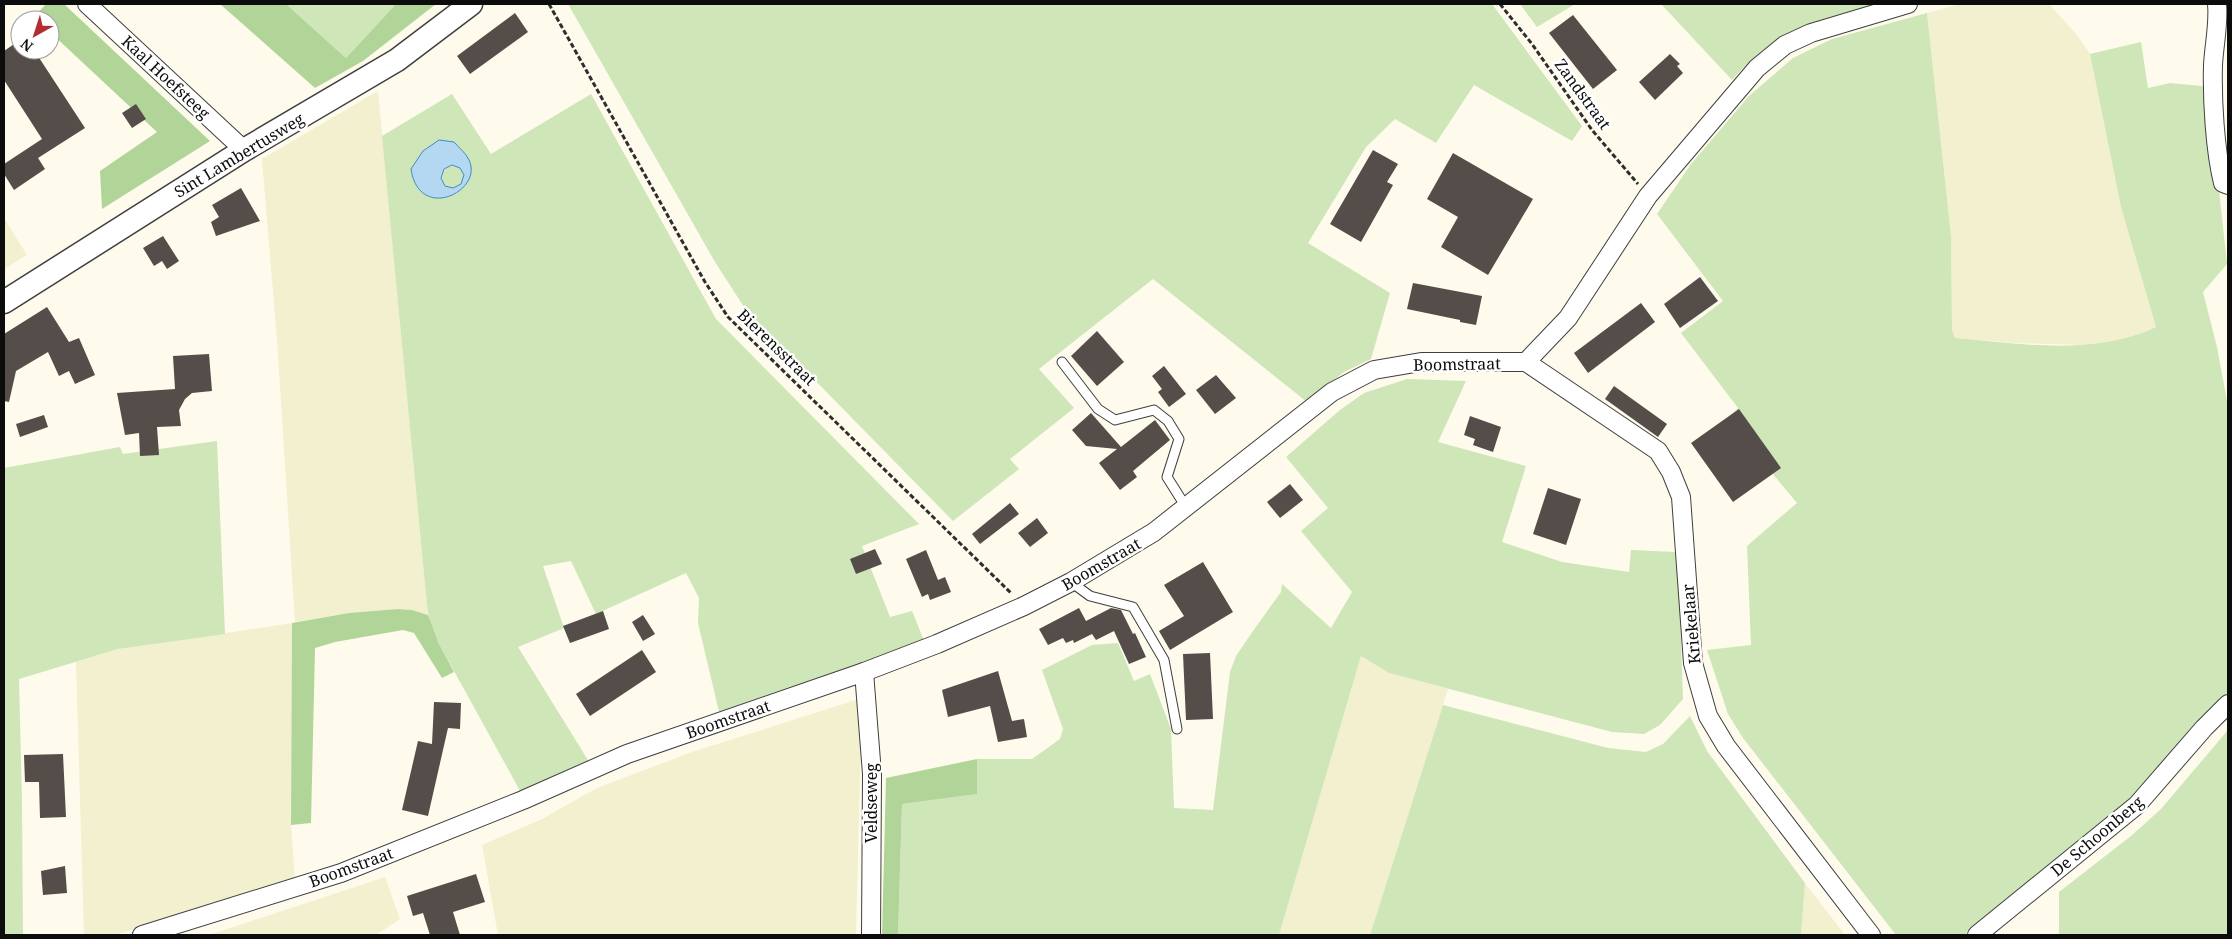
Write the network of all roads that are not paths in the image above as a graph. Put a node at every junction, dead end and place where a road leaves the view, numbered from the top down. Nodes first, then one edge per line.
1 (87, 4) edge
2 (472, 4) edge
3 (1908, 4) edge
4 (2217, 4) edge
5 (244, 150) junction
6 (2228, 185) edge
7 (4, 302) edge
8 (1062, 362) dead end
9 (1526, 362) junction
10 (1186, 507) junction
11 (1071, 582) junction
12 (864, 672) junction
13 (2228, 704) edge
14 (1177, 729) dead end
15 (142, 935) edge
16 (870, 935) edge
17 (1871, 935) edge
18 (1977, 935) edge

1 - 5 street, Kaal Hoefsteeg
2 - 5 street, Sint Lambertusweg
3 - 9 street
4 - 6 street
5 - 7 street, Sint Lambertusweg
8 - 10 lane
9 - 10 street, Boomstraat
9 - 17 street, Kriekelaar
10 - 11 street, Boomstraat
11 - 12 street, Boomstraat
11 - 14 lane
12 - 15 street, Boomstraat
12 - 16 street, Veldseweg
13 - 18 street, De Schoonberg

